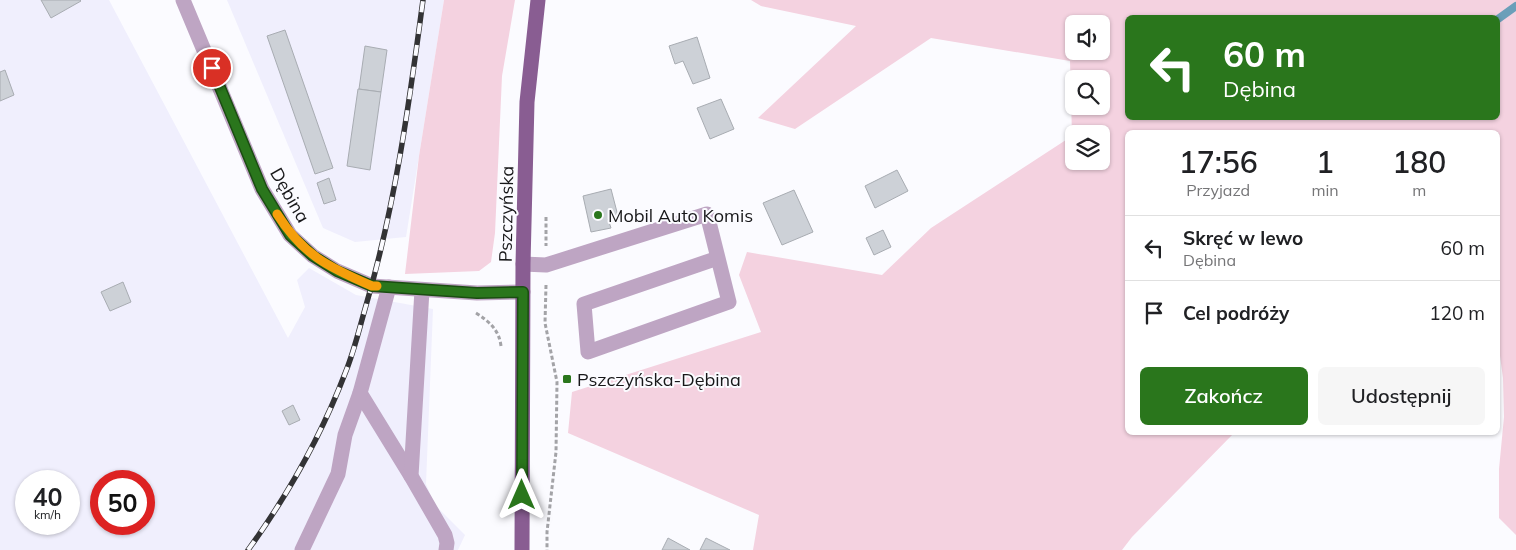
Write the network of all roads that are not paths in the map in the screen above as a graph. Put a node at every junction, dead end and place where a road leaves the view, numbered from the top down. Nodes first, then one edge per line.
1 (183, 0) edge
2 (538, 0) edge
3 (718, 258) junction
4 (523, 264) junction
5 (389, 287) junction
6 (422, 290) junction
7 (523, 292) junction
8 (360, 393) junction
9 (411, 476) junction
10 (302, 550) edge
11 (446, 550) edge
12 (522, 550) edge

1 - 5 street, Dębina
2 - 4 main road, Pszczyńska
3 - 3 street
3 - 4 street
4 - 7 main road, Pszczyńska
5 - 6 street, Dębina
5 - 8 street
6 - 7 street, Dębina
6 - 9 street
7 - 12 main road, Pszczyńska
8 - 9 street
8 - 10 street
9 - 11 street

